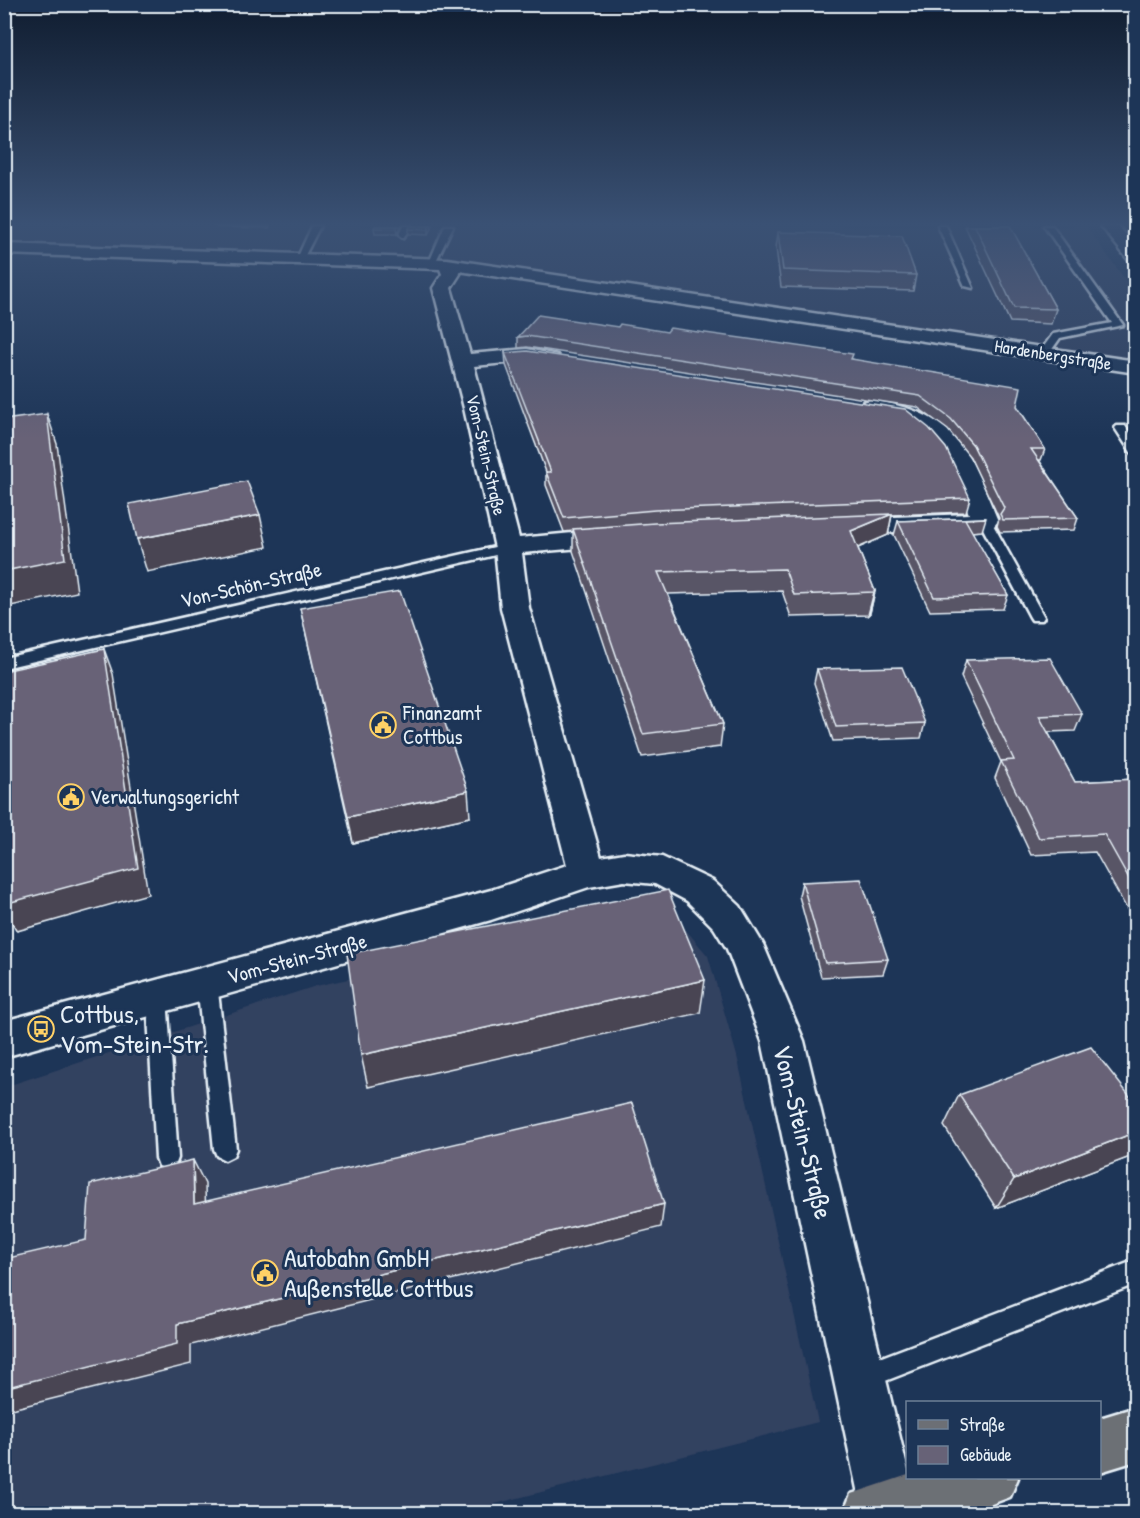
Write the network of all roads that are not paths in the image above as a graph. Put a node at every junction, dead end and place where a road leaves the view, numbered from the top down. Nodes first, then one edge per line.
1 (445, 297) edge
2 (660, 297) edge
3 (1098, 297) edge
4 (1044, 354) junction
5 (463, 361) junction
6 (570, 362) edge
7 (1136, 367) edge
8 (849, 404) edge
9 (1121, 428) dead end
10 (1136, 451) edge
11 (985, 520) junction
12 (819, 528) edge
13 (642, 535) edge
14 (508, 548) junction
15 (1037, 617) dead end
16 (4, 663) edge
17 (587, 873) junction
18 (207, 983) junction
19 (157, 997) junction
20 (4, 1039) edge
21 (225, 1149) dead end
22 (166, 1158) dead end
23 (1136, 1272) edge
24 (861, 1377) junction
25 (1136, 1434) edge
26 (1101, 1445) edge
27 (988, 1479) edge
28 (880, 1511) edge

1 - 5 street, Vom-Stein-Straße
2 - 4 street, Hardenbergstraße
3 - 4 lane
4 - 7 street, Hardenbergstraße
5 - 6 street
5 - 14 street, Vom-Stein-Straße
8 - 11 street
9 - 10 lane
11 - 12 street
11 - 15 lane
13 - 14 street
14 - 16 lane, Von-Schön-Straße
14 - 17 street, Vom-Stein-Straße
17 - 18 street, Vom-Stein-Straße
17 - 24 street, Vom-Stein-Straße
18 - 19 street, Vom-Stein-Straße
18 - 21 lane
19 - 20 street, Vom-Stein-Straße
19 - 22 lane
23 - 24 lane
24 - 28 street, Vom-Stein-Straße
25 - 26 main road
27 - 28 main road

